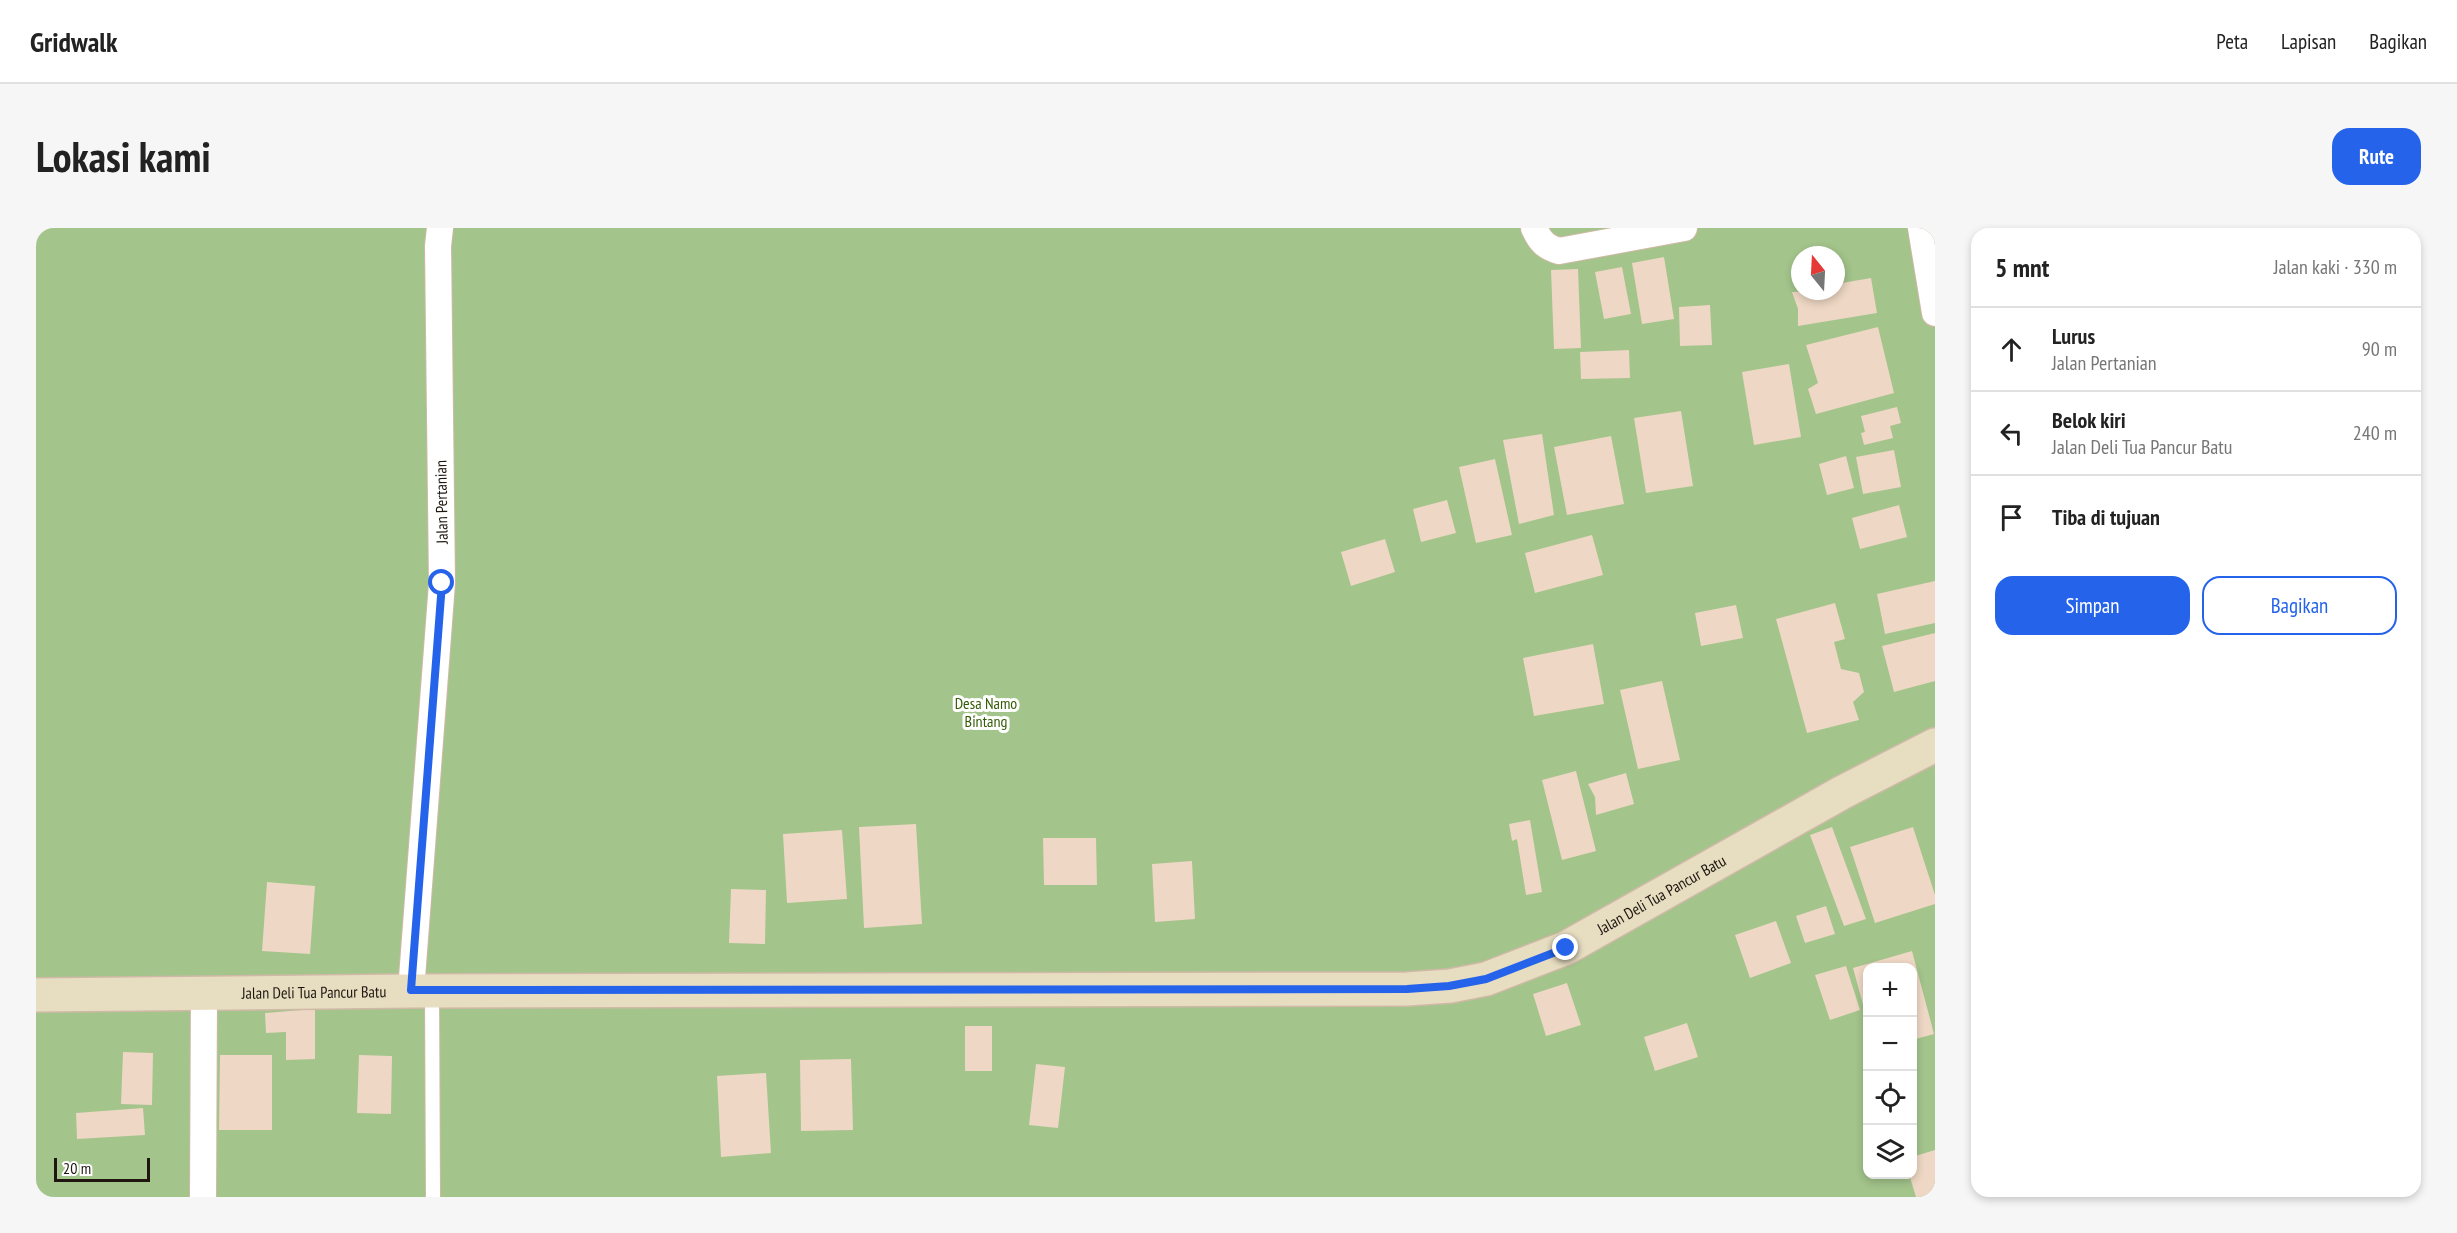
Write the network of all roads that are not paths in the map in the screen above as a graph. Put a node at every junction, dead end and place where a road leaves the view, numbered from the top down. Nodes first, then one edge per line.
1 (440, 228) edge
2 (1534, 228) edge
3 (1684, 228) edge
4 (1921, 228) edge
5 (1935, 313) edge
6 (1935, 746) edge
7 (422, 990) junction
8 (204, 993) junction
9 (36, 995) edge
10 (203, 1197) edge
11 (433, 1197) edge

1 - 7 street, Jalan Pertanian
2 - 3 street
4 - 5 street
6 - 7 main road, Jalan Deli Tua Pancur Batu
7 - 8 main road, Jalan Deli Tua Pancur Batu
7 - 11 lane
8 - 9 main road, Jalan Deli Tua Pancur Batu
8 - 10 street

